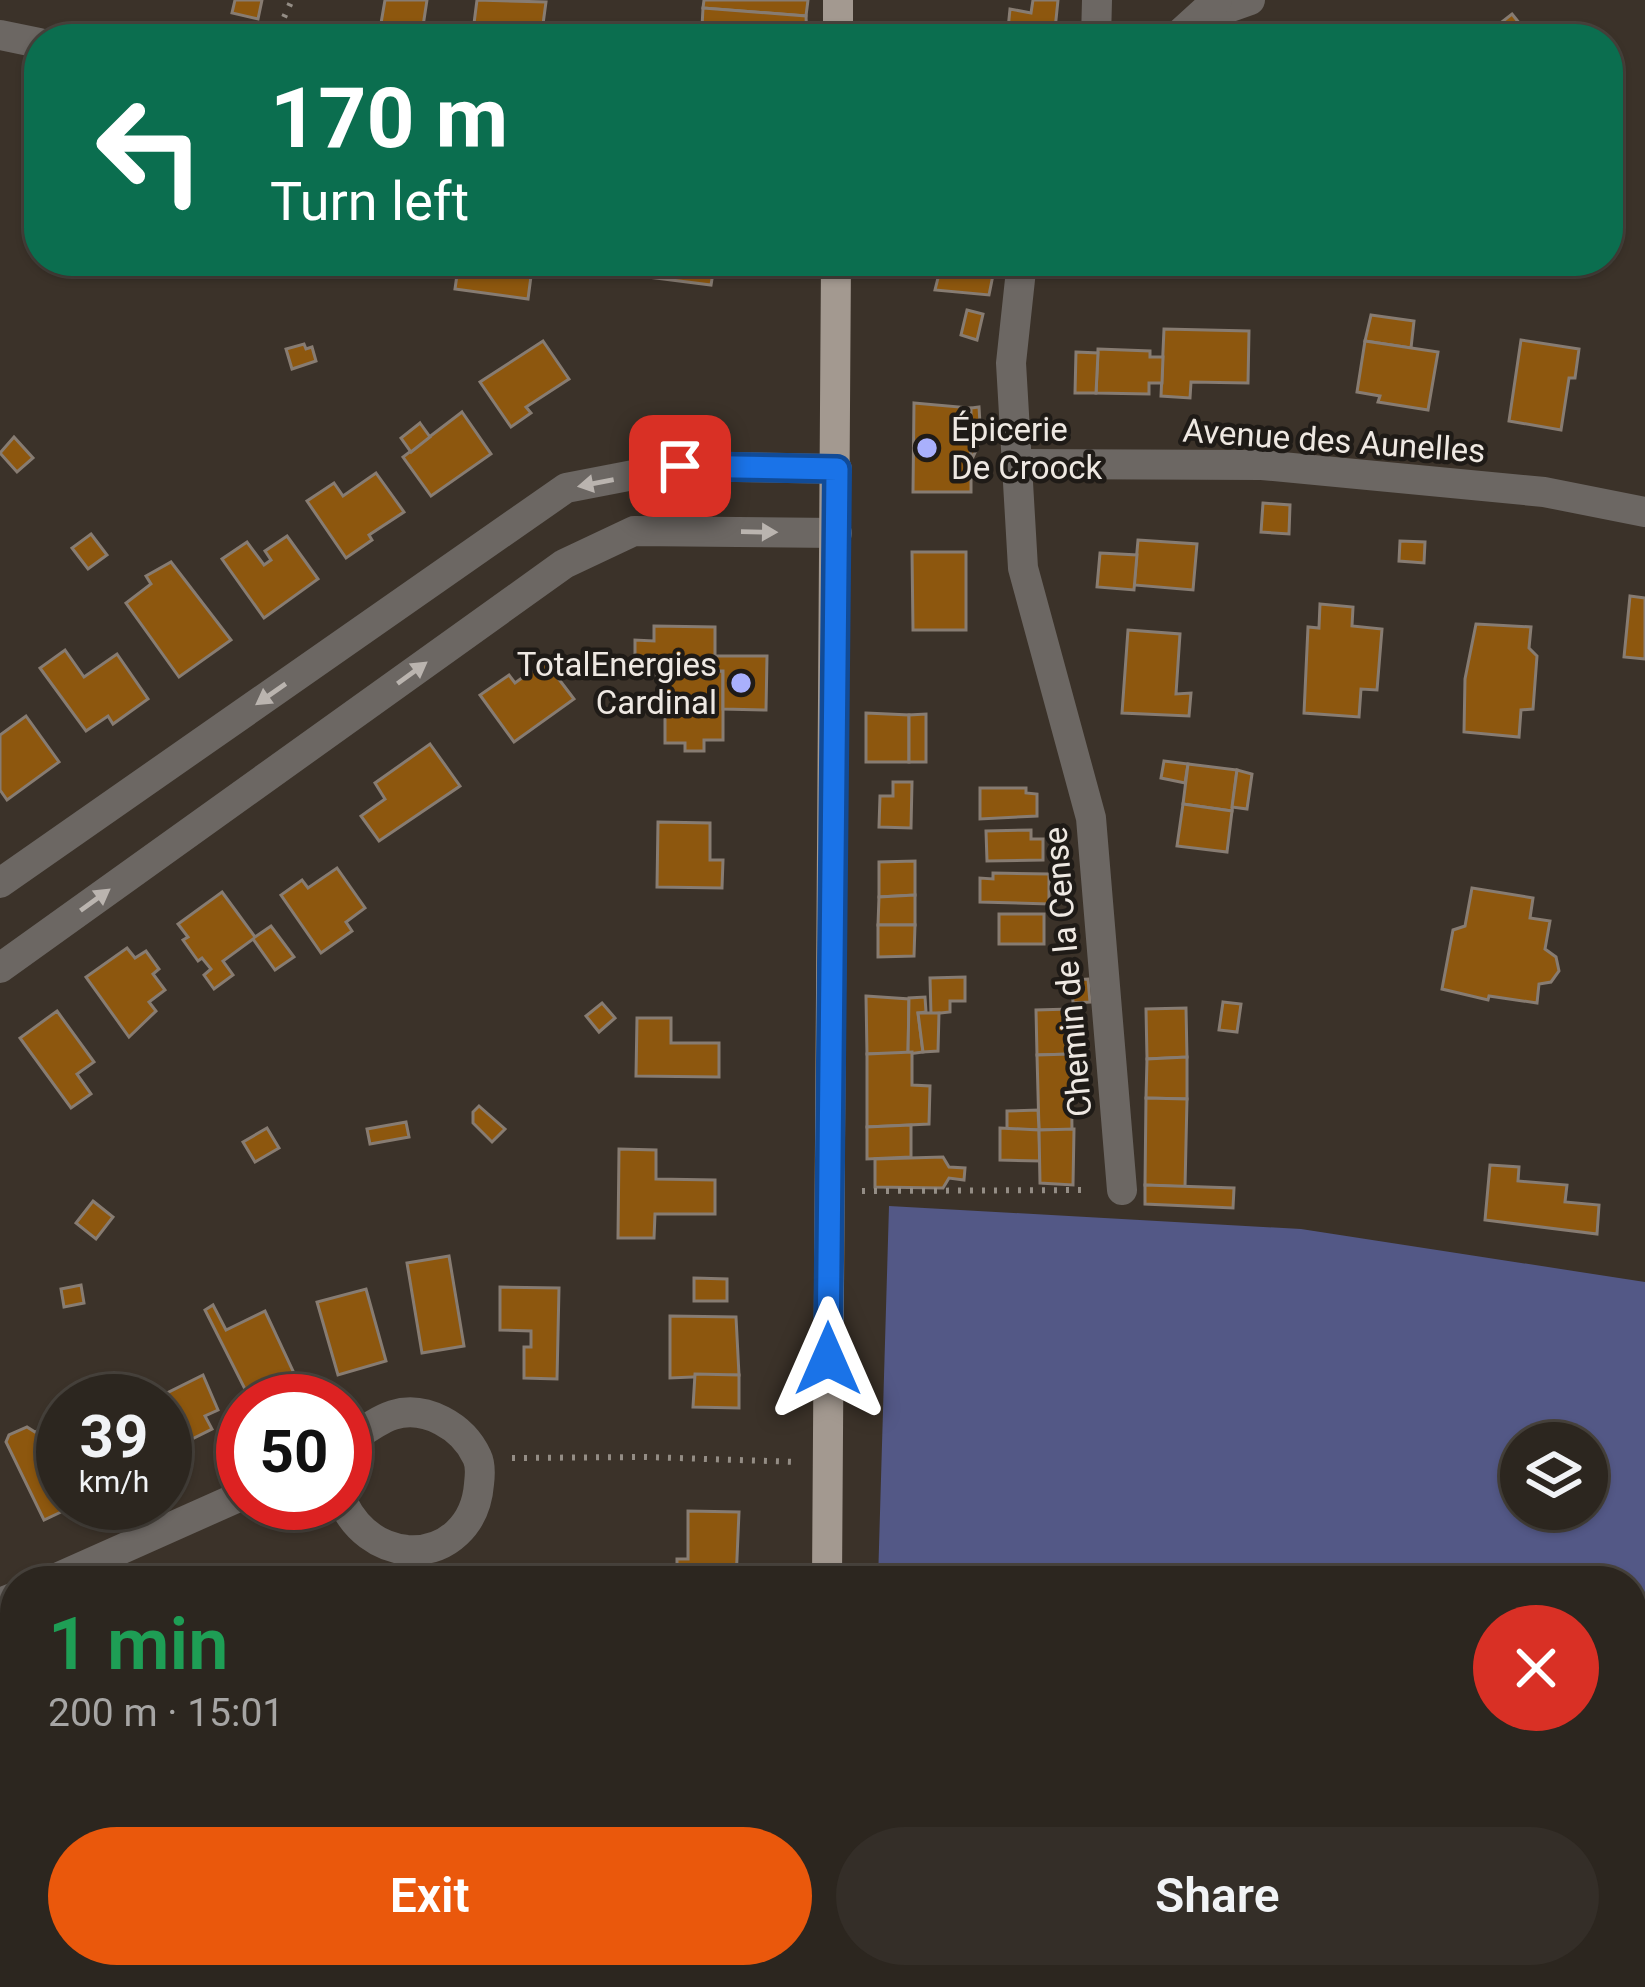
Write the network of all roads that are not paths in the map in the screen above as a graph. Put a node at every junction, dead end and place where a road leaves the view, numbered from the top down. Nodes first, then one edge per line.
1 (1250, 0) edge
2 (1209, 9) edge
3 (836, 276) edge
4 (1020, 276) edge
5 (1016, 464) junction
6 (837, 469) junction
7 (1645, 512) edge
8 (837, 533) junction
9 (0, 883) edge
10 (0, 968) edge
11 (1122, 1190) road end
12 (372, 1428) edge
13 (216, 1507) edge
14 (364, 1530) edge
15 (84, 1566) edge
16 (827, 1566) edge

1 - 2 street
3 - 6 main road
4 - 5 street, Chemin de la Cense
5 - 7 street, Avenue des Aunelles
5 - 11 street, Chemin de la Cense
6 - 8 main road
6 -> 9 street
10 -> 8 street
8 - 16 main road
12 - 14 street
13 - 15 street

